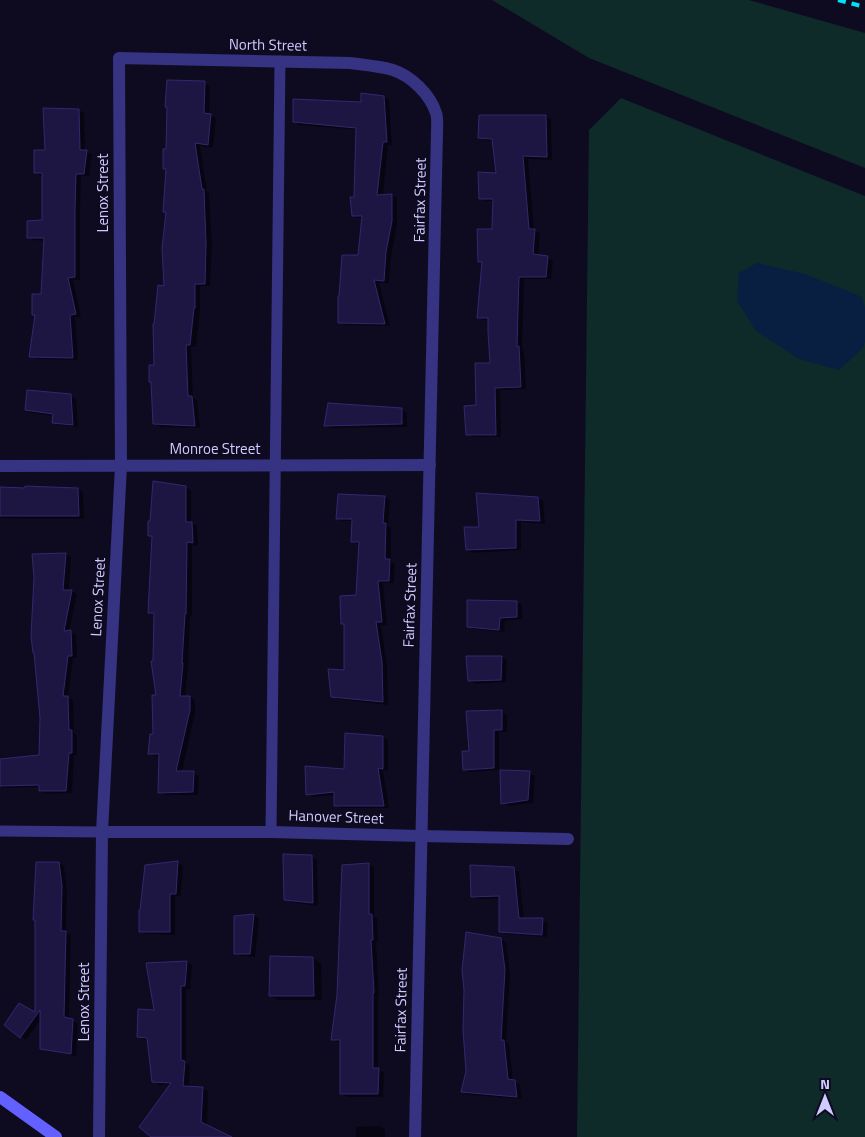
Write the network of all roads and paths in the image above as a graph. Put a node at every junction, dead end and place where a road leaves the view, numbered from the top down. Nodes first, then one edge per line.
1 (119, 58) joint
2 (280, 61) junction
3 (414, 82) joint
4 (430, 465) junction
5 (0, 466) edge
6 (121, 466) junction
7 (276, 466) junction
8 (0, 831) edge
9 (102, 832) junction
10 (271, 832) junction
11 (420, 836) junction
12 (568, 839) dead end
13 (0, 1097) edge
14 (55, 1137) edge
15 (100, 1137) edge
16 (415, 1137) edge

1 - 2 street, North Street
1 - 6 street, Lenox Street
2 - 3 street, North Street
2 - 7 lane
3 - 4 street, Fairfax Street
4 - 7 street, Monroe Street
4 - 11 street, Fairfax Street
5 - 6 street, Monroe Street
6 - 7 street, Monroe Street
6 - 9 street, Lenox Street
7 - 10 lane
8 - 9 lane
9 - 10 street, Hanover Street
9 - 15 street, Lenox Street
10 - 11 street, Hanover Street
11 - 12 street, Hanover Street
11 - 16 street, Fairfax Street
13 - 14 main road

